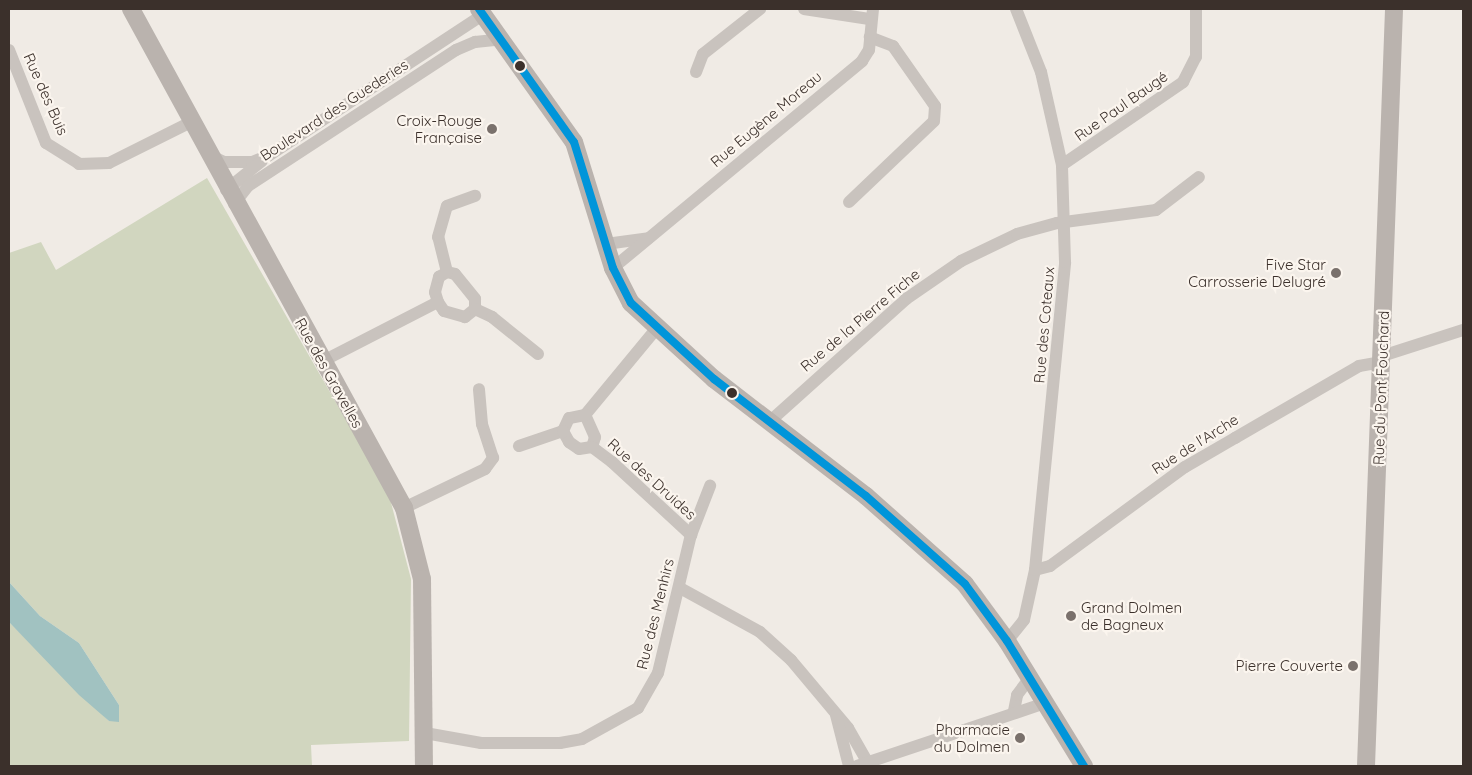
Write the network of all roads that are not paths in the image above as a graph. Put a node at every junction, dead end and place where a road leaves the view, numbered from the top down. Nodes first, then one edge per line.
1 (760, 9) edge
2 (804, 9) edge
3 (1016, 9) edge
4 (1196, 9) edge
5 (1394, 9) edge
6 (134, 10) edge
7 (871, 14) edge
8 (485, 15) edge
9 (870, 36) junction
10 (502, 39) junction
11 (9, 50) edge
12 (456, 50) junction
13 (696, 72) dead end
14 (191, 122) junction
15 (208, 155) junction
16 (268, 156) junction
17 (1062, 165) junction
18 (1199, 177) dead end
19 (475, 196) dead end
20 (230, 197) junction
21 (849, 202) dead end
22 (1064, 222) junction
23 (649, 238) junction
24 (606, 244) junction
25 (613, 268) junction
26 (447, 272) junction
27 (438, 302) junction
28 (475, 309) junction
29 (657, 328) junction
30 (1463, 330) edge
31 (538, 354) dead end
32 (1382, 359) junction
33 (323, 361) junction
34 (479, 389) dead end
35 (585, 415) junction
36 (768, 422) junction
37 (563, 432) junction
38 (519, 446) dead end
39 (592, 447) junction
40 (710, 486) dead end
41 (404, 508) junction
42 (691, 535) junction
43 (1035, 570) junction
44 (680, 588) junction
45 (1007, 641) junction
46 (1030, 678) junction
47 (1045, 703) junction
48 (1014, 711) junction
49 (836, 715) junction
50 (425, 733) junction
51 (862, 764) edge
52 (424, 766) edge
53 (849, 766) edge
54 (1084, 766) edge
55 (1366, 766) edge

1 - 13 street
2 - 7 street
3 - 17 street, Rue des Coteaux
4 - 17 street, Rue Paul Baugé
5 - 32 street, Rue du Pont Fouchard
6 - 14 street, Rue des Gravelles
7 - 9 street, Rue Eugène Moreau
8 - 10 street
8 - 12 street, Boulevard des Guederies
8 - 16 street, Boulevard des Guederies
9 - 21 street
9 - 23 street, Rue Eugène Moreau
10 - 12 street, Boulevard des Guederies
10 - 24 street
11 - 14 street, Rue des Buis
12 - 20 street, Boulevard des Guederies
14 - 15 street, Rue des Gravelles
15 - 16 street, Boulevard des Guederies
15 - 20 street, Rue des Gravelles
16 - 20 street, Boulevard des Guederies
17 - 22 street, Rue des Coteaux
18 - 22 street, Rue de la Pierre Fiche
19 - 26 street
20 - 33 street, Rue des Gravelles
22 - 36 street, Rue de la Pierre Fiche
22 - 43 street, Rue des Coteaux
23 - 24 street
23 - 25 street, Rue Eugène Moreau
24 - 25 street
25 - 29 street
26 - 27 street
26 - 28 street
27 - 28 street
27 - 33 street
28 - 31 street
29 - 35 street
29 - 36 street
30 - 32 street, Rue de l'Arche
32 - 43 street, Rue de l'Arche
32 - 55 street, Rue du Pont Fouchard
33 - 41 street, Rue des Gravelles
34 - 41 street
35 - 37 street
35 - 39 street, Rue des Druides
36 - 45 street
37 - 38 street
37 - 39 street, Rue des Druides
39 - 42 street, Rue des Druides
40 - 42 street, Rue des Menhirs
41 - 50 street, Rue des Gravelles
42 - 44 street, Rue des Menhirs
43 - 45 street, Rue des Coteaux
44 - 49 street
44 - 50 street, Rue des Menhirs
45 - 46 street
46 - 47 street
46 - 48 street
47 - 48 street
47 - 54 street
48 - 51 street
49 - 51 street
49 - 53 street
50 - 52 street, Rue des Gravelles

